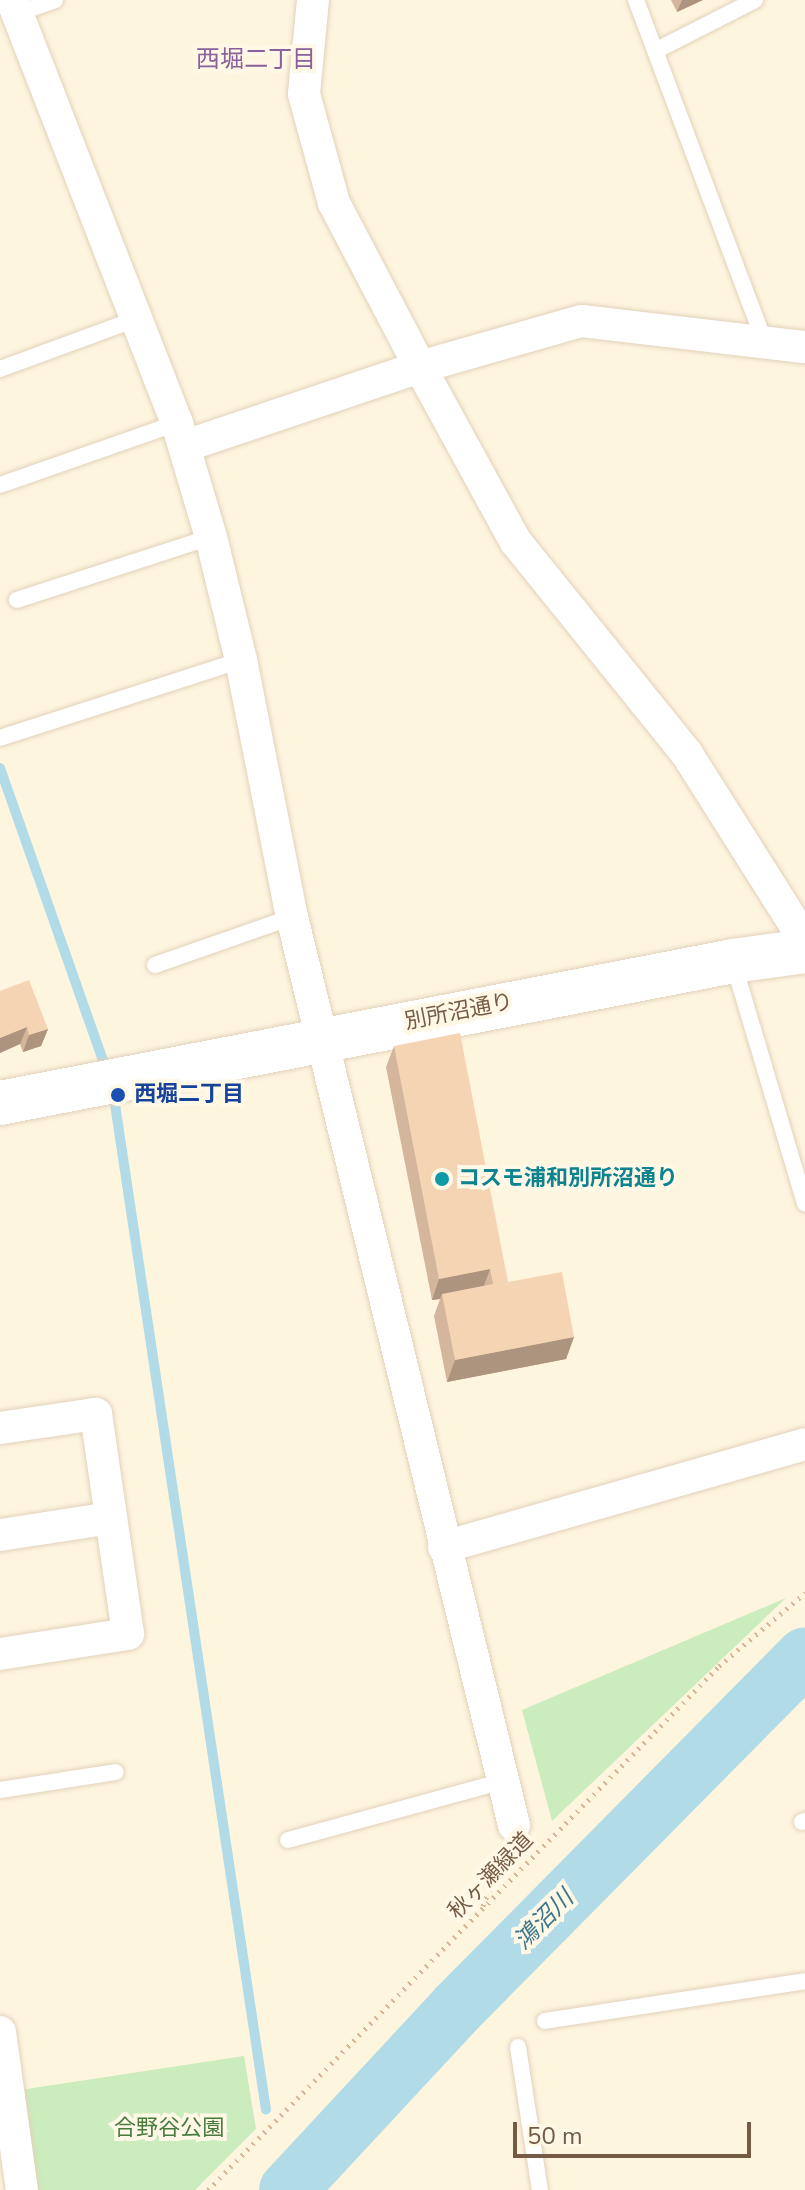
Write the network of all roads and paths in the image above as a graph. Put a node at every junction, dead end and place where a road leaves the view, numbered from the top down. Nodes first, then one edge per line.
1 (55, 0) edge
2 (313, 0) edge
3 (636, 0) edge
4 (755, 0) edge
5 (15, 7) edge
6 (657, 50) junction
7 (136, 319) junction
8 (764, 341) junction
9 (805, 347) edge
10 (420, 367) junction
11 (0, 369) edge
12 (181, 434) junction
13 (0, 485) edge
14 (211, 537) junction
15 (17, 600) dead end
16 (241, 660) junction
17 (0, 738) edge
18 (292, 917) junction
19 (805, 941) edge
20 (805, 951) edge
21 (733, 961) junction
22 (155, 965) dead end
23 (322, 1038) junction
24 (0, 1103) edge
25 (805, 1204) edge
26 (0, 1428) edge
27 (805, 1444) edge
28 (111, 1518) junction
29 (0, 1535) edge
30 (444, 1547) junction
31 (805, 1593) edge
32 (0, 1654) edge
33 (116, 1772) dead end
34 (503, 1781) junction
35 (0, 1790) edge
36 (514, 1825) joint
37 (288, 1840) dead end
38 (482, 1909) junction
39 (805, 1981) edge
40 (545, 2021) dead end
41 (0, 2032) edge
42 (518, 2047) dead end
43 (22, 2190) edge
44 (208, 2190) edge
45 (540, 2190) edge

1 - 5 lane
2 - 10 street
3 - 6 lane
4 - 6 lane
5 - 7 street
6 - 8 lane
7 - 11 lane
7 - 12 street
8 - 9 street
8 - 10 street
10 - 12 street
10 - 19 street
12 - 13 lane
12 - 14 street
14 - 15 lane
14 - 16 street
16 - 17 lane
16 - 18 street
18 - 22 lane
18 - 23 street
20 - 21 street, 別所沼通り
21 - 23 street, 別所沼通り
21 - 25 lane
23 - 24 street, 別所沼通り
23 - 30 street
26 - 28 street
27 - 30 street
28 - 29 street
28 - 32 street
30 - 34 street
31 - 38 path, 秋ヶ瀬緑道
33 - 35 lane
34 - 36 street
34 - 37 lane
36 - 38 path
38 - 44 path, 秋ヶ瀬緑道
39 - 40 lane
41 - 43 street
42 - 45 lane

